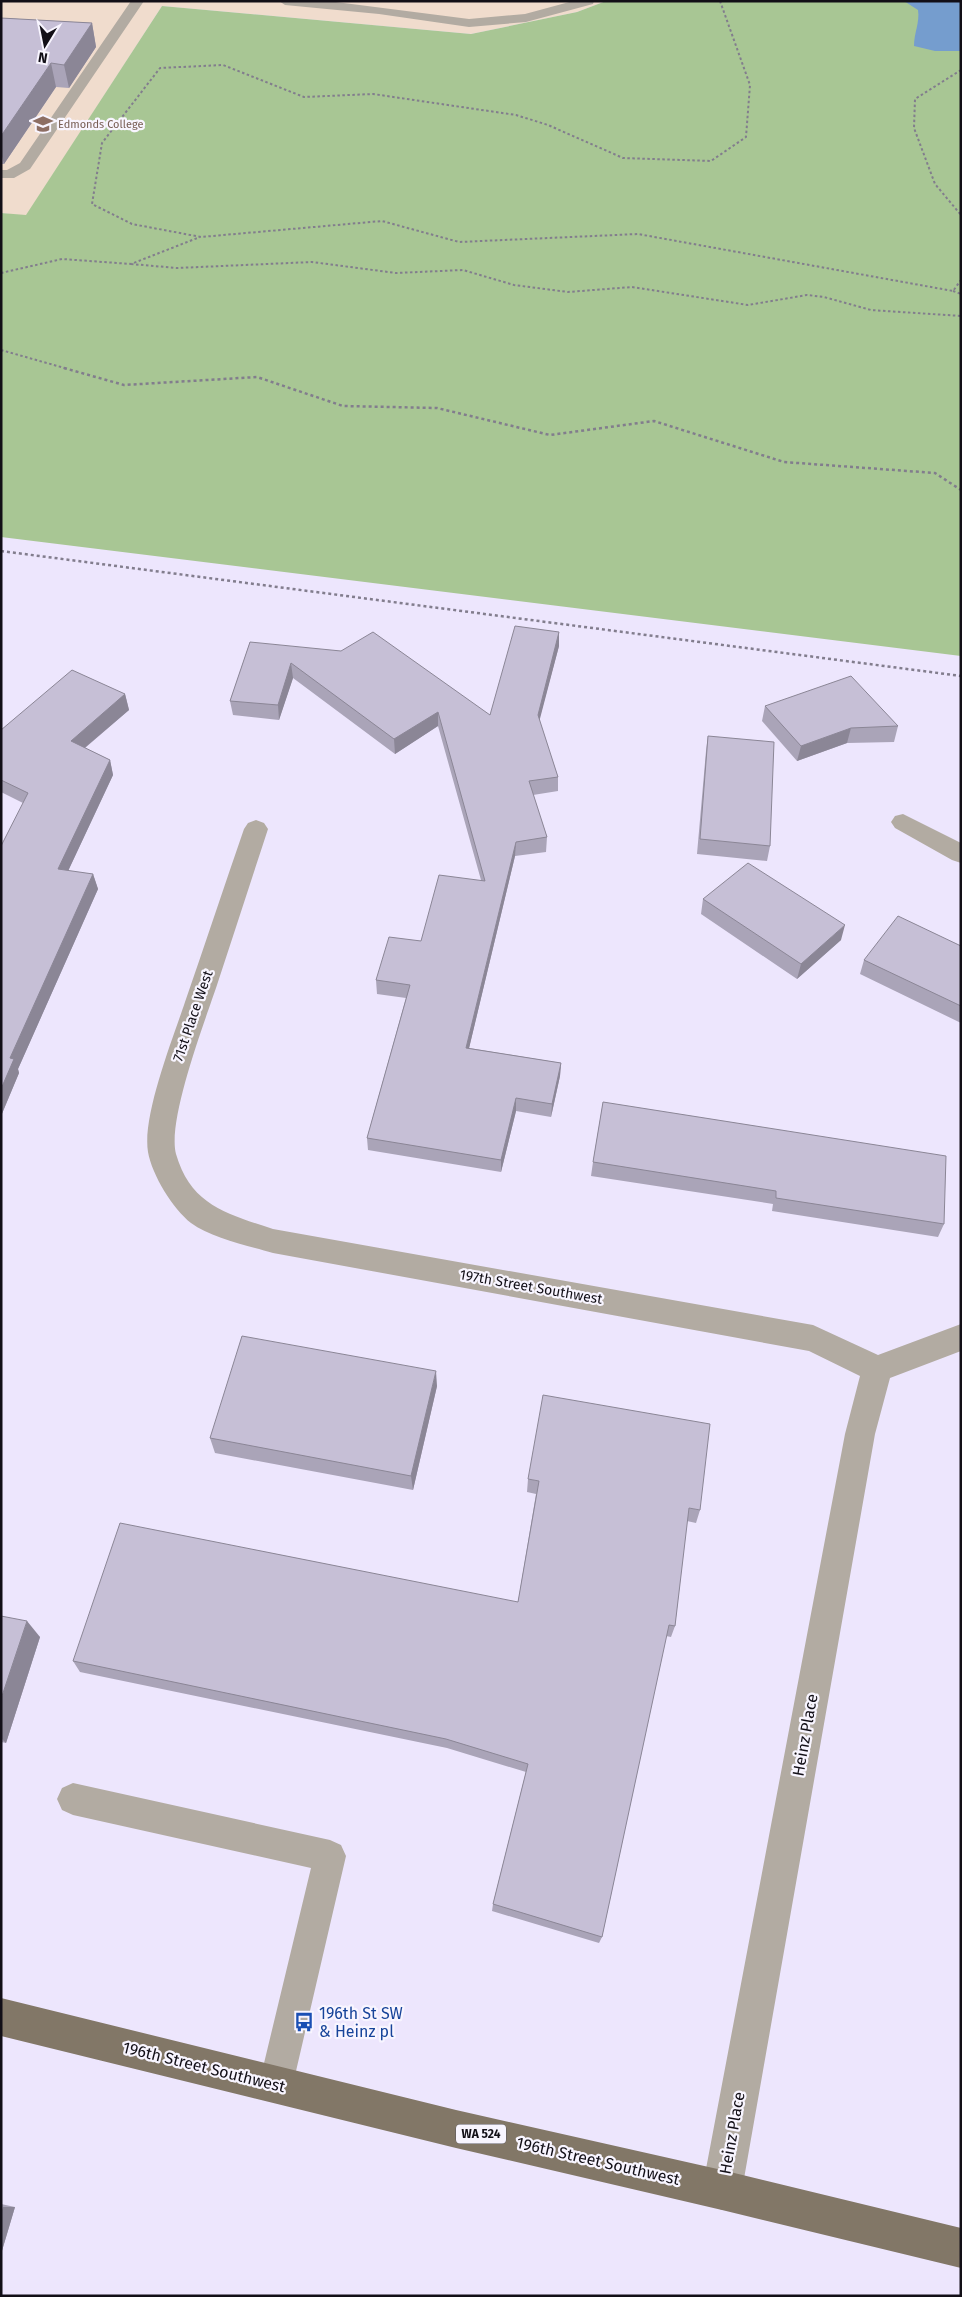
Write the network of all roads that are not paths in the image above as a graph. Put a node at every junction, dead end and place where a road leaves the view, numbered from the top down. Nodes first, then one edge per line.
1 (138, 1) edge
2 (285, 1) edge
3 (588, 1) edge
4 (1, 174) edge
5 (903, 822) dead end
6 (256, 829) dead end
7 (961, 854) edge
8 (188, 1201) joint
9 (961, 1337) edge
10 (877, 1369) junction
11 (73, 1800) dead end
12 (1, 2018) edge
13 (276, 2084) junction
14 (722, 2190) junction
15 (961, 2248) edge

1 - 4 lane
2 - 3 lane
5 - 7 street
6 - 8 street, 71st Place West
8 - 10 street, 197th Street Southwest
9 - 10 street
10 - 14 street, Heinz Place
11 - 13 lane
12 - 13 main road, 196th Street Southwest / WA 524
13 - 14 main road, 196th Street Southwest / WA 524
14 - 15 main road, 196th Street Southwest / WA 524

